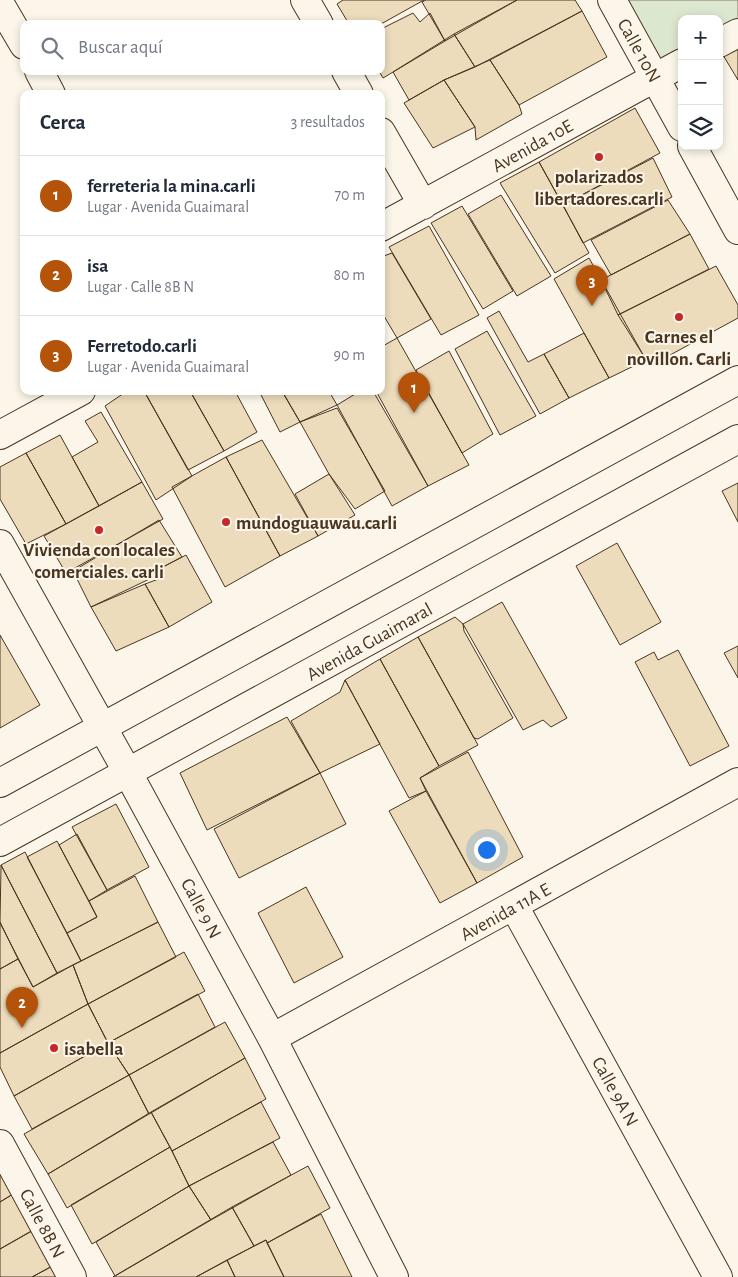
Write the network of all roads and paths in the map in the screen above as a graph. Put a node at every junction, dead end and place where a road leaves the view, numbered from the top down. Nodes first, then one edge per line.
1 (305, 0) edge
2 (612, 0) edge
3 (0, 4) edge
4 (317, 20) edge
5 (738, 33) edge
6 (20, 38) edge
7 (723, 41) edge
8 (678, 65) edge
9 (40, 75) edge
10 (348, 75) edge
11 (655, 78) junction
12 (49, 90) edge
13 (357, 90) edge
14 (678, 119) edge
15 (385, 139) edge
16 (694, 150) edge
17 (423, 205) junction
18 (385, 225) edge
19 (738, 230) edge
20 (738, 380) edge
21 (74, 395) edge
22 (0, 436) edge
23 (738, 439) edge
24 (0, 544) edge
25 (102, 727) junction
26 (128, 773) junction
27 (0, 783) edge
28 (738, 783) edge
29 (0, 842) edge
30 (514, 906) junction
31 (272, 1038) junction
32 (0, 1144) edge
33 (72, 1277) edge
34 (394, 1277) edge
35 (718, 1277) edge

1 - 4 street
2 - 11 street, Calle 10N
3 - 6 street
5 - 7 street
8 - 11 street, Avenida 10E
9 - 12 street
10 - 13 street
11 - 14 street, Calle 10N
11 - 17 street, Avenida 10E
15 - 17 street
16 - 19 street
17 - 18 street, Avenida 10E
20 - 25 street
21 - 22 street
23 - 26 street, Avenida Guaimaral
24 - 25 street, Calle 9 N
25 - 26 street, Calle 9 N
25 - 27 street
26 - 29 street, Avenida Guaimaral
26 - 31 street, Calle 9 N
28 - 30 street, Avenida 11A E
30 - 31 street, Avenida 11A E
30 - 35 street, Calle 9A N
31 - 34 street, Calle 9 N
32 - 33 street, Calle 8B N

